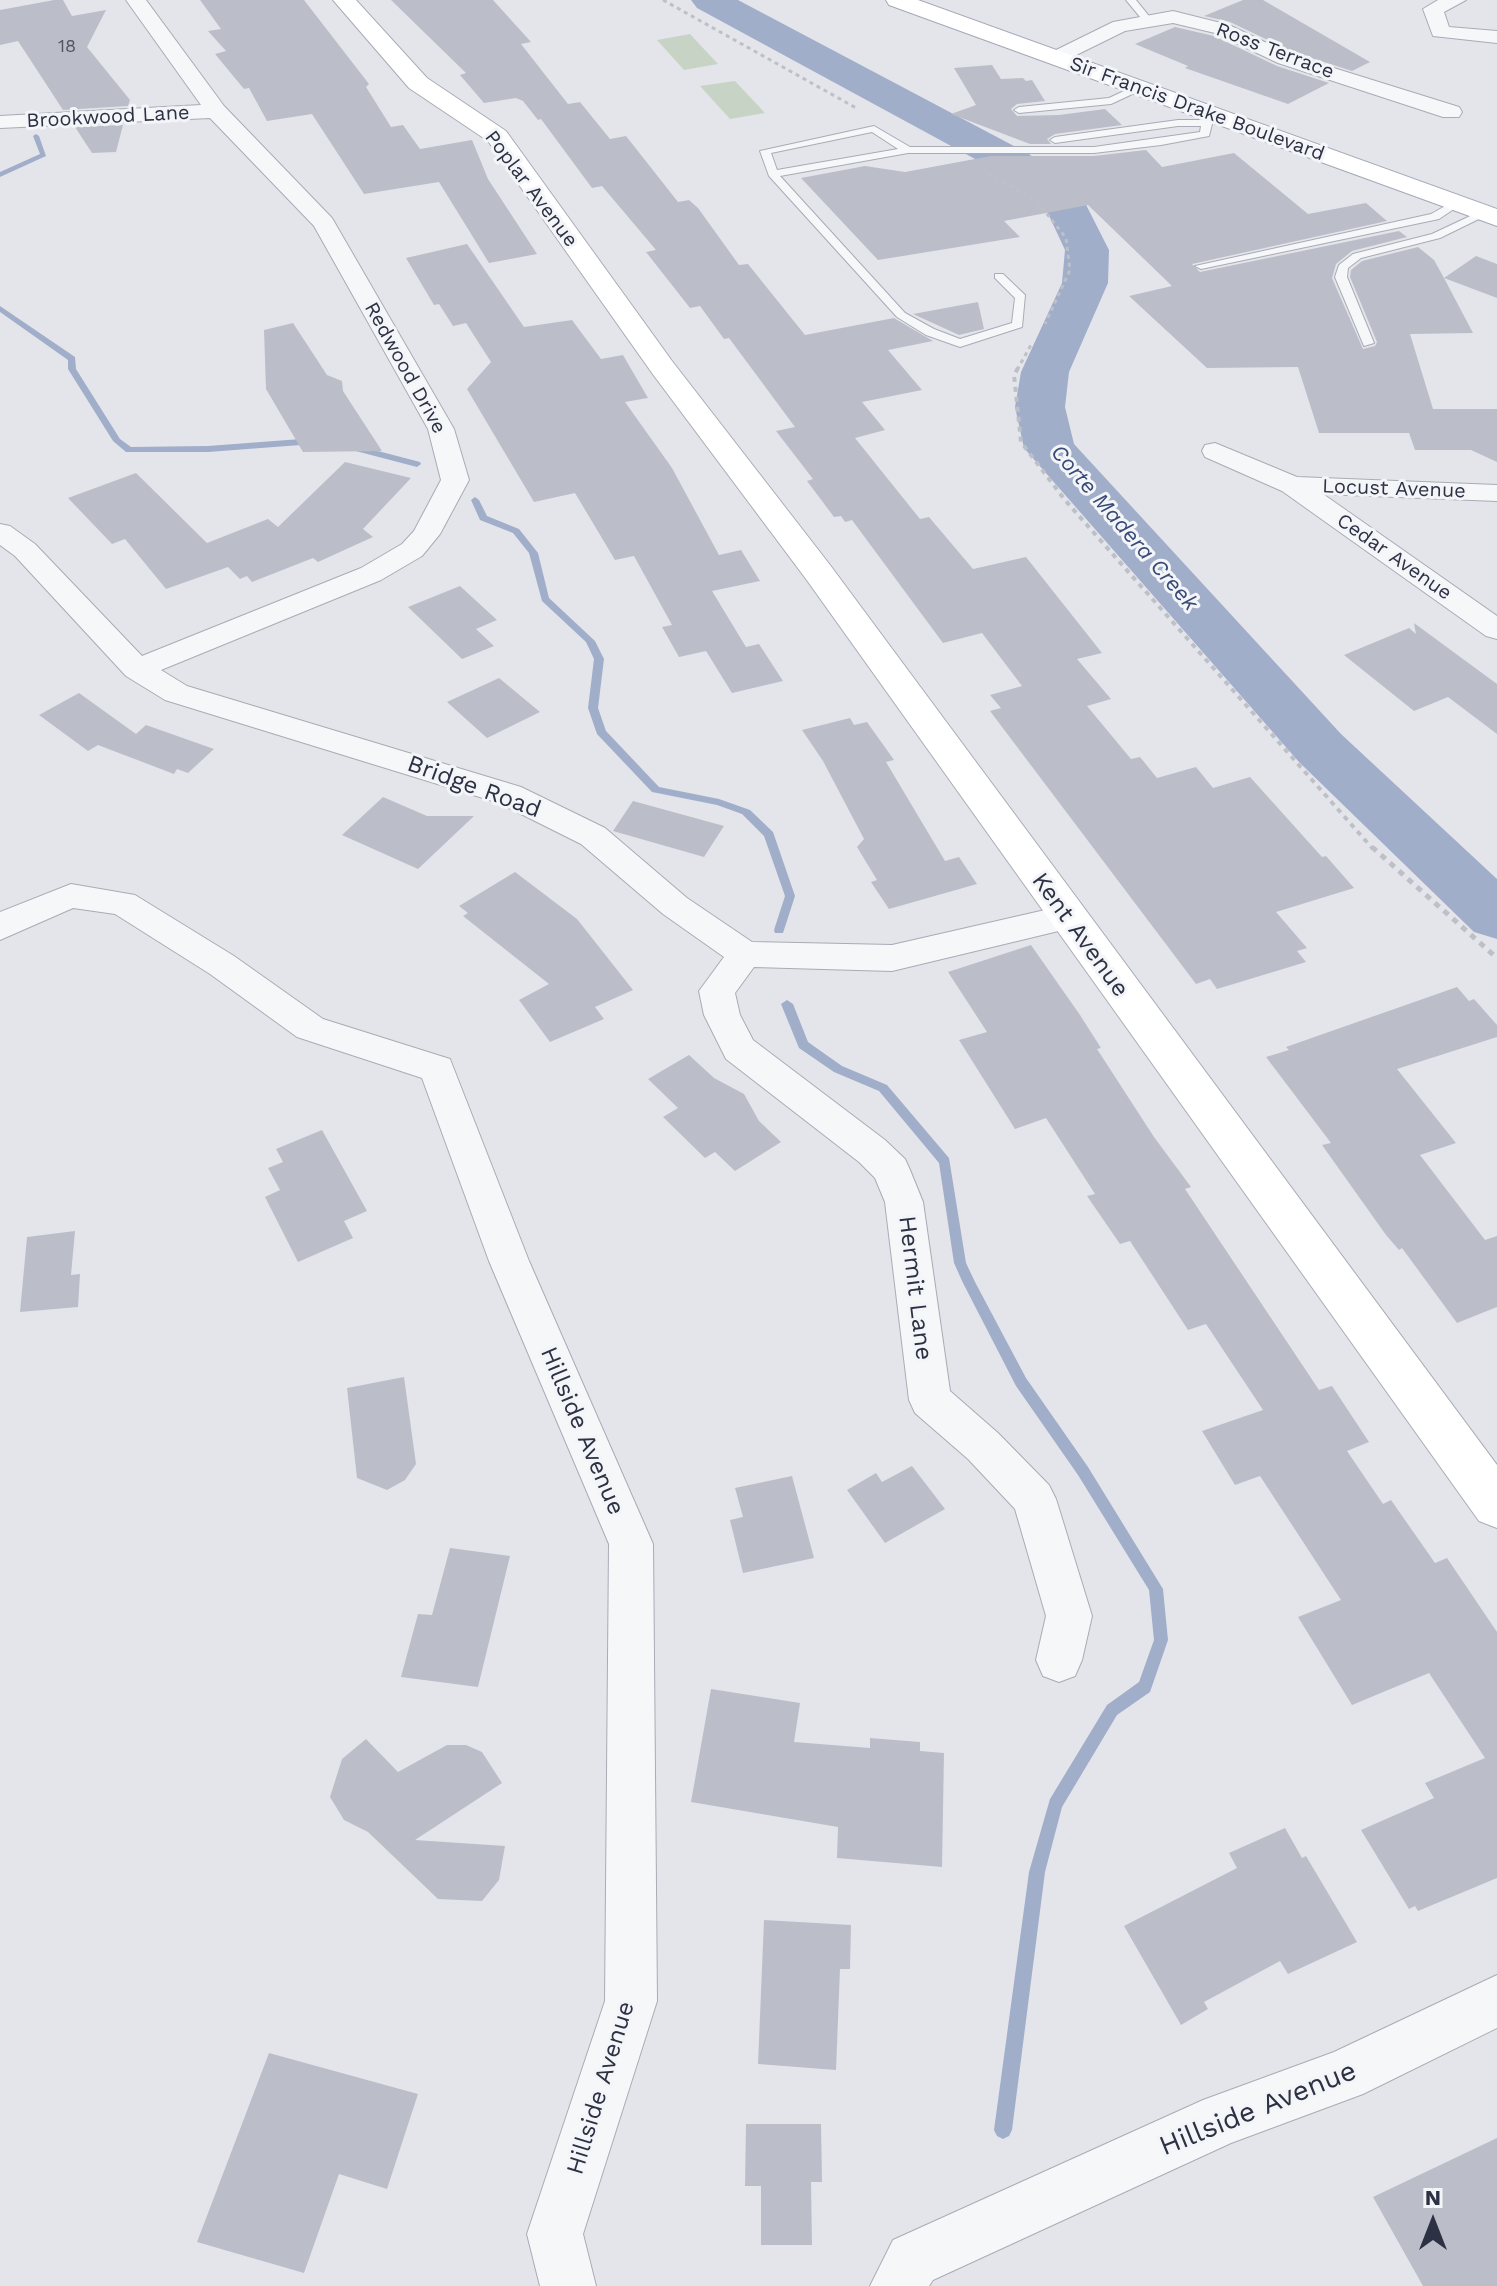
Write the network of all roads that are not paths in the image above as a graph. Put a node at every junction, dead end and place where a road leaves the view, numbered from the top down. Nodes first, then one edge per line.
1 (136, 0) edge
2 (344, 0) edge
3 (897, 0) edge
4 (1131, 0) edge
5 (1456, 0) edge
6 (1148, 21) junction
7 (1497, 37) edge
8 (1055, 58) junction
9 (1137, 88) junction
10 (1019, 110) dead end
11 (216, 111) junction
12 (1451, 112) dead end
13 (1212, 120) junction
14 (0, 122) edge
15 (908, 150) junction
16 (773, 174) junction
17 (1456, 203) junction
18 (1490, 215) edge
19 (1201, 266) dead end
20 (999, 276) dead end
21 (1368, 343) dead end
22 (662, 367) joint
23 (1215, 451) dead end
24 (1292, 485) junction
25 (1497, 493) edge
26 (0, 532) edge
27 (1497, 630) edge
28 (137, 669) junction
29 (1067, 917) junction
30 (0, 928) edge
31 (745, 954) junction
32 (1497, 1505) edge
33 (1059, 1660) dead end
34 (1497, 2001) edge
35 (568, 2286) edge
36 (898, 2286) edge

1 - 11 street, Redwood Drive
2 - 22 street, Poplar Avenue
3 - 8 street, Sir Francis Drake Boulevard
4 - 6 lane
5 - 7 street
6 - 8 street, Ross Terrace
6 - 12 street, Ross Terrace
8 - 9 street, Sir Francis Drake Boulevard
9 - 10 lane
9 - 13 street, Sir Francis Drake Boulevard
11 - 14 street, Brookwood Lane
11 - 28 street, Redwood Drive
13 - 15 lane
13 - 17 street, Sir Francis Drake Boulevard
15 - 16 lane
15 - 16 lane
16 - 20 lane
17 - 18 street, Sir Francis Drake Boulevard
17 - 19 lane
18 - 21 lane
22 - 29 street, Kent Avenue
23 - 24 street
24 - 25 street, Locust Avenue
24 - 27 street, Cedar Avenue
26 - 28 street, Bridge Road
28 - 31 street, Bridge Road
29 - 31 street
29 - 32 street, Kent Avenue
30 - 35 street, Hillside Avenue
31 - 33 street, Hermit Lane
34 - 36 street, Hillside Avenue

